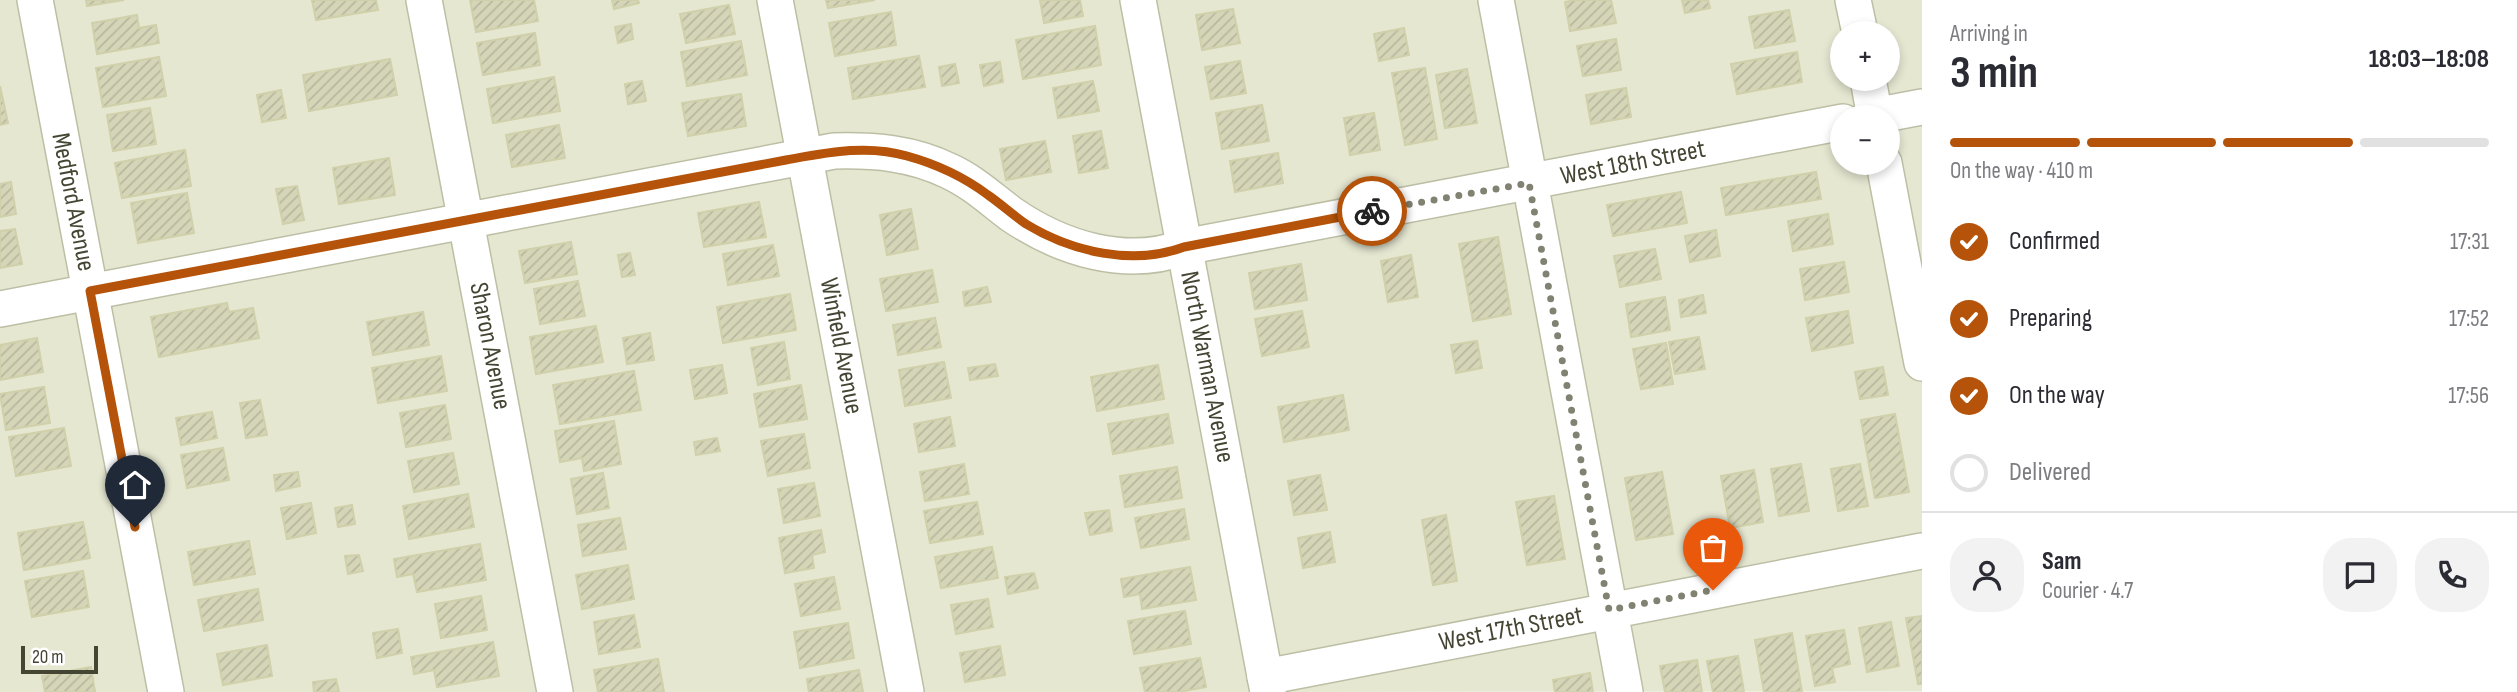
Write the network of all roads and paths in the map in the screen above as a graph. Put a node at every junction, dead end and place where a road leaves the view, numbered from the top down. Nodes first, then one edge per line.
1 (35, 0) edge
2 (425, 0) edge
3 (775, 0) edge
4 (1138, 0) edge
5 (1496, 0) edge
6 (1853, 0) edge
7 (1857, 21) edge
8 (1922, 107) edge
9 (1900, 111) edge
10 (1830, 125) edge
11 (805, 157) junction
12 (1886, 175) edge
13 (1529, 183) junction
14 (466, 221) junction
15 (1184, 247) junction
16 (90, 291) junction
17 (0, 309) edge
18 (1922, 363) edge
19 (1922, 551) edge
20 (1609, 610) junction
21 (1267, 685) edge
22 (166, 692) edge
23 (555, 692) edge
24 (906, 692) edge
25 (1625, 692) edge

1 - 16 street, Medford Avenue
2 - 14 street, Sharon Avenue
3 - 11 street, Winfield Avenue
4 - 15 street, North Warman Avenue
5 - 13 street
6 - 7 street
8 - 9 street, West 18th Street
10 - 13 street, West 18th Street
11 - 14 street, West 18th Street
11 - 15 street, West 18th Street
11 - 24 street, Winfield Avenue
12 - 18 street
13 - 15 street, West 18th Street
13 - 20 street
14 - 16 street, West 18th Street
14 - 23 street, Sharon Avenue
15 - 21 street, North Warman Avenue
16 - 17 street, West 18th Street
16 - 22 street, Medford Avenue
19 - 20 street, West 17th Street
20 - 21 street, West 17th Street
20 - 25 street

